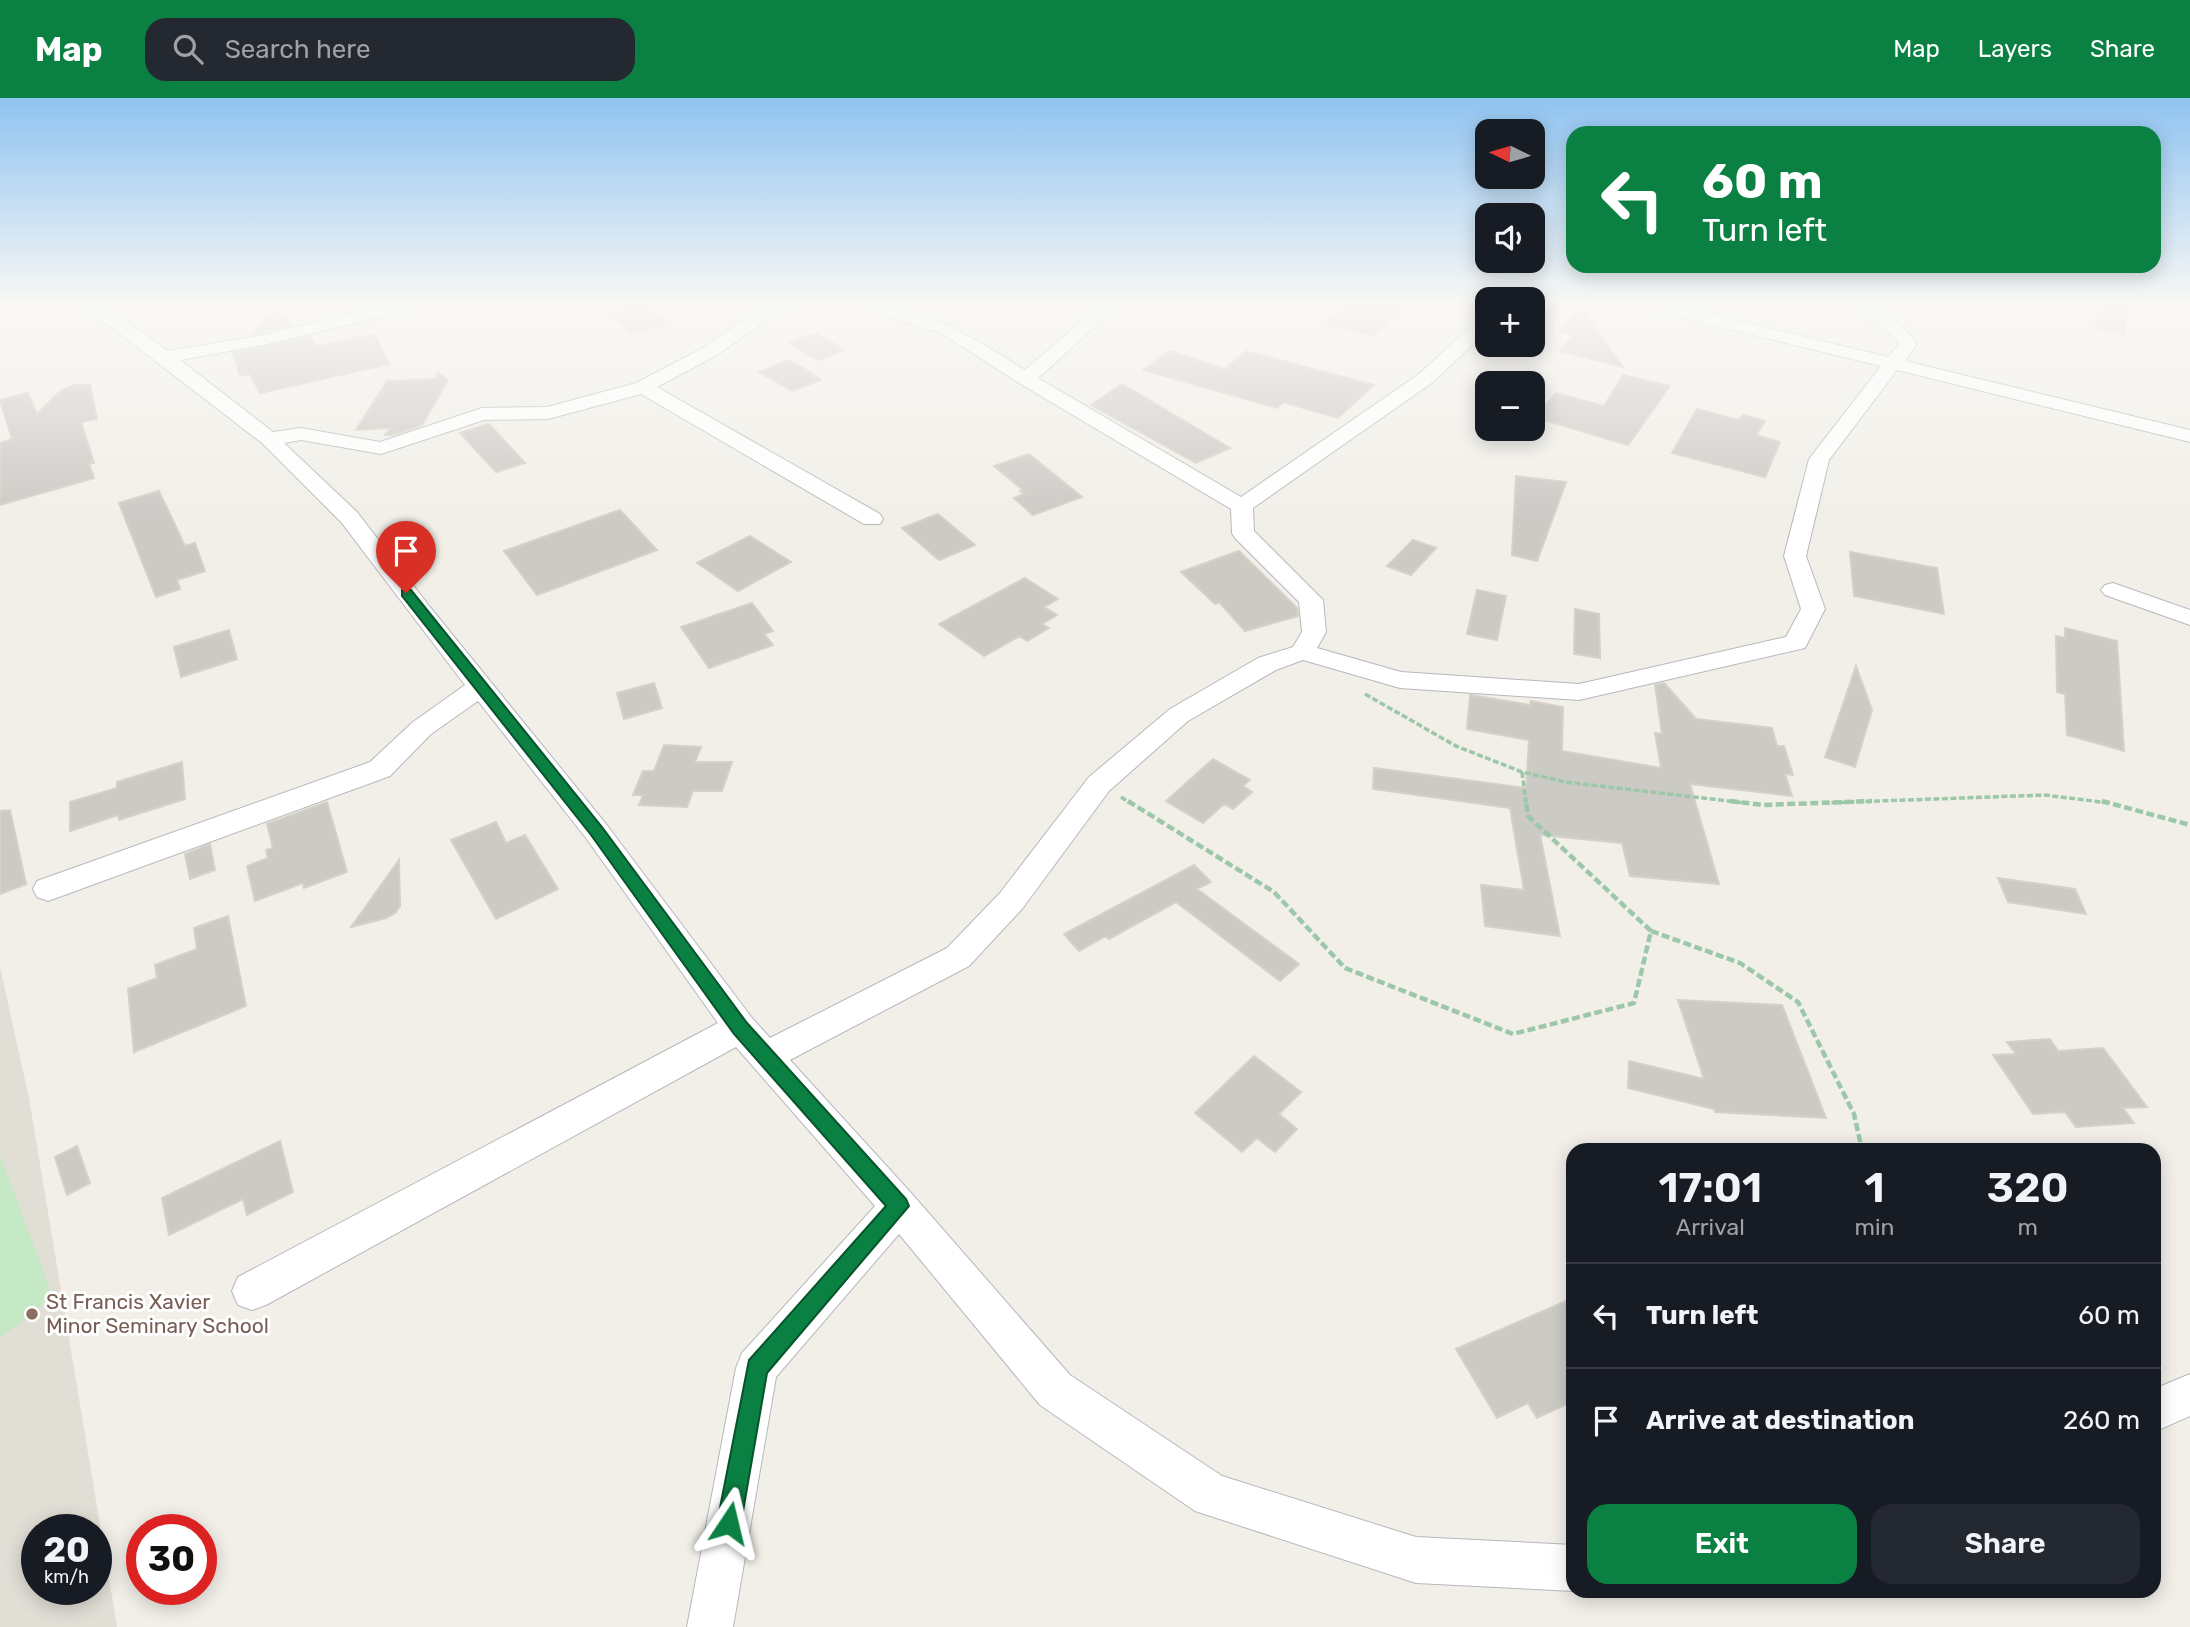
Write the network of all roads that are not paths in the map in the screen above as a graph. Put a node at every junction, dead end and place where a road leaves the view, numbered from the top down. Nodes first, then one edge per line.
1 (187, 374) edge
2 (667, 374) edge
3 (1019, 374) edge
4 (1031, 374) edge
5 (1430, 374) edge
6 (1883, 374) edge
7 (1938, 374) edge
8 (1026, 379) junction
9 (643, 387) junction
10 (2190, 436) edge
11 (269, 439) junction
12 (1242, 506) junction
13 (872, 519) dead end
14 (2113, 590) dead end
15 (2190, 618) edge
16 (1302, 652) junction
17 (480, 687) junction
18 (48, 889) dead end
19 (740, 1028) junction
20 (765, 1057) junction
21 (899, 1206) junction
22 (252, 1291) dead end
23 (2190, 1395) edge
24 (2161, 1408) edge
25 (1566, 1568) edge
26 (710, 1627) edge

1 - 11 street
2 - 9 street
3 - 8 street
4 - 8 street
5 - 12 street
6 - 16 street
7 - 10 street
8 - 12 street
9 - 11 street
9 - 13 street
11 - 17 street
12 - 16 street
14 - 15 street
16 - 20 street
17 - 18 street
17 - 19 street
19 - 20 street
19 - 22 street
20 - 21 street
21 - 25 street
21 - 26 street
23 - 24 street

